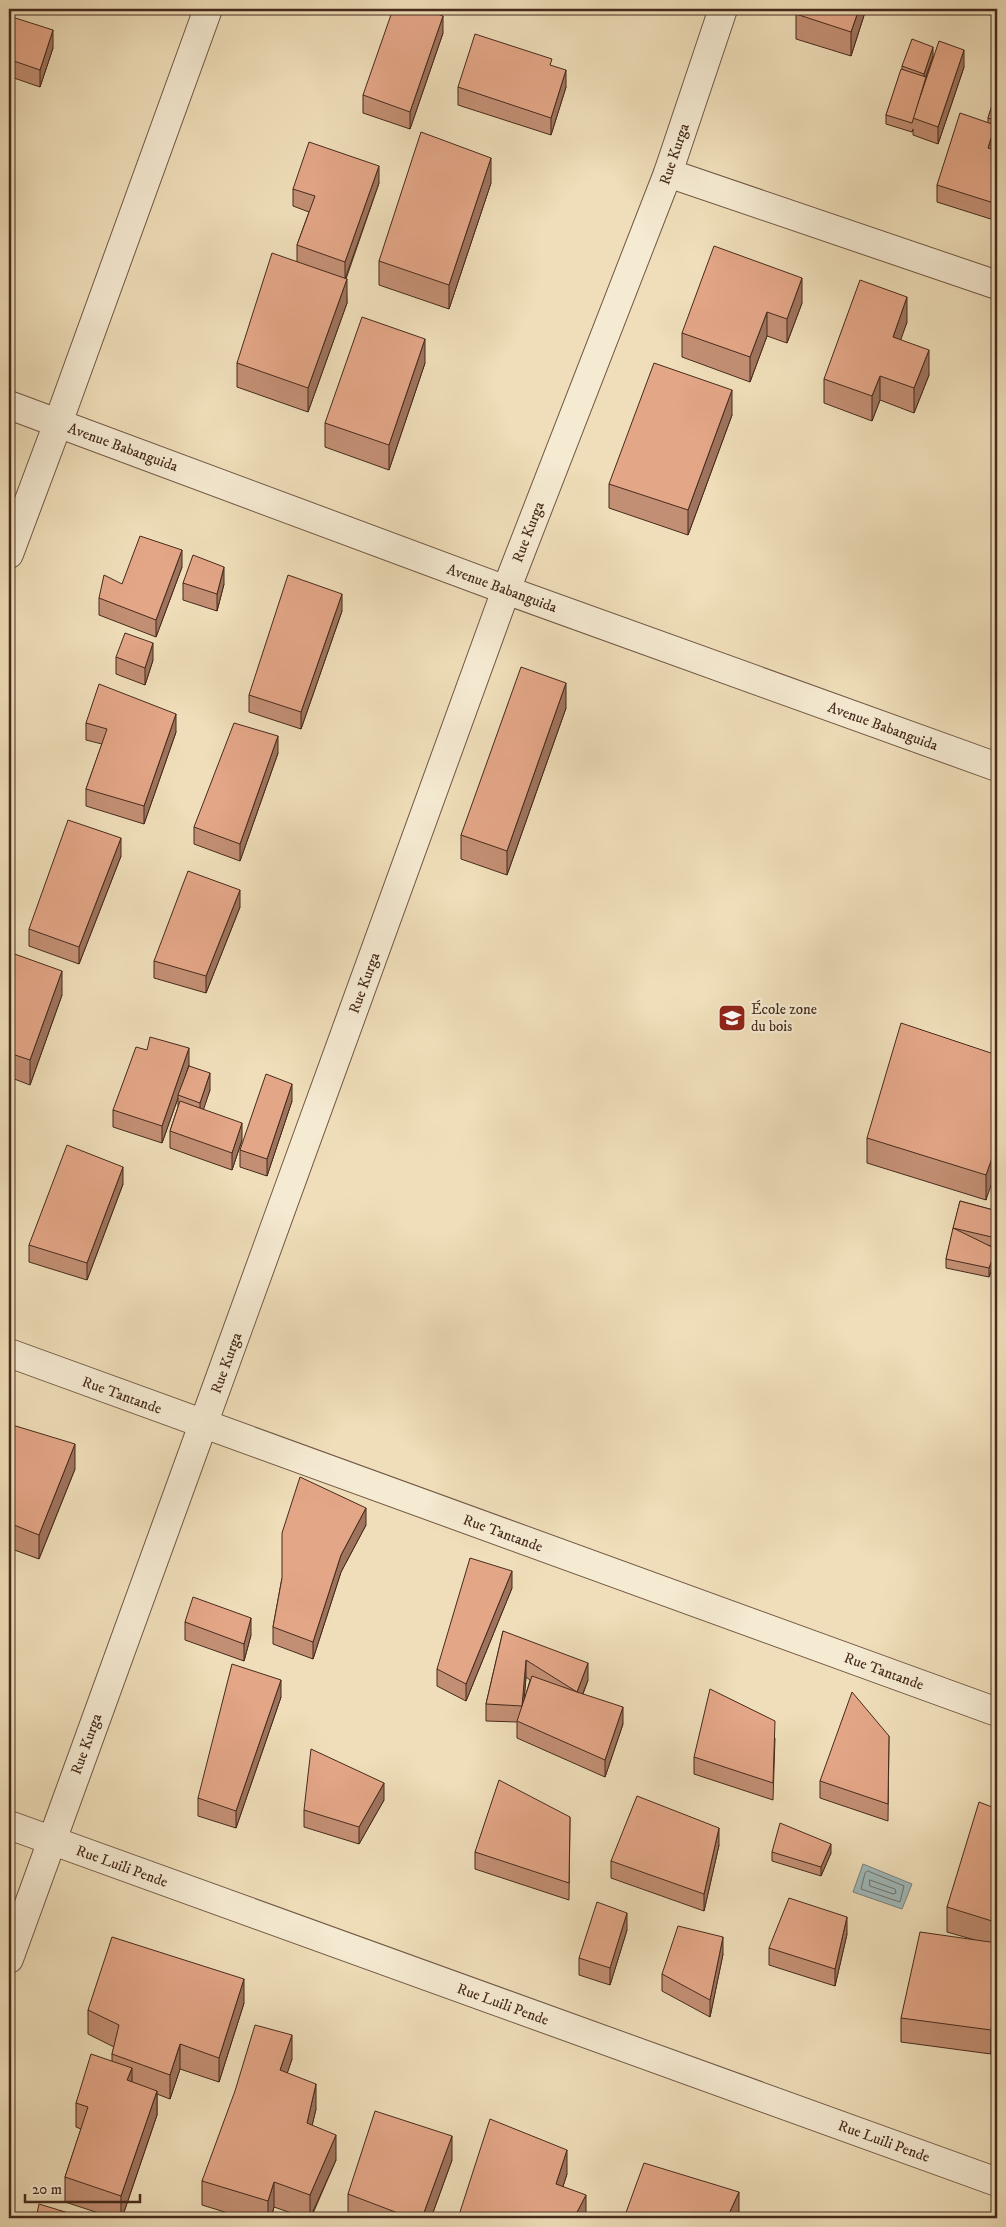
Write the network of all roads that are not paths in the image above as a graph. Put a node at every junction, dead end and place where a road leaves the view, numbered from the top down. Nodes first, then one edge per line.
1 (208, 9) edge
2 (723, 9) edge
3 (668, 173) junction
4 (997, 285) edge
5 (9, 405) edge
6 (58, 423) junction
7 (9, 554) edge
8 (506, 590) junction
9 (997, 767) edge
10 (9, 1353) edge
11 (203, 1424) junction
12 (997, 1712) edge
13 (9, 1826) edge
14 (51, 1841) junction
15 (9, 1959) edge
16 (997, 2182) edge

1 - 6 street
2 - 3 street, Rue Kurga
3 - 4 street
3 - 8 street, Rue Kurga
5 - 6 street, Avenue Babanguida
6 - 7 street
6 - 8 street, Avenue Babanguida
8 - 9 street, Avenue Babanguida
8 - 11 street, Rue Kurga
10 - 11 street, Rue Tantande
11 - 12 street, Rue Tantande
11 - 14 street, Rue Kurga
13 - 14 street, Rue Luili Pende
14 - 15 street, Rue Kurga
14 - 16 street, Rue Luili Pende

